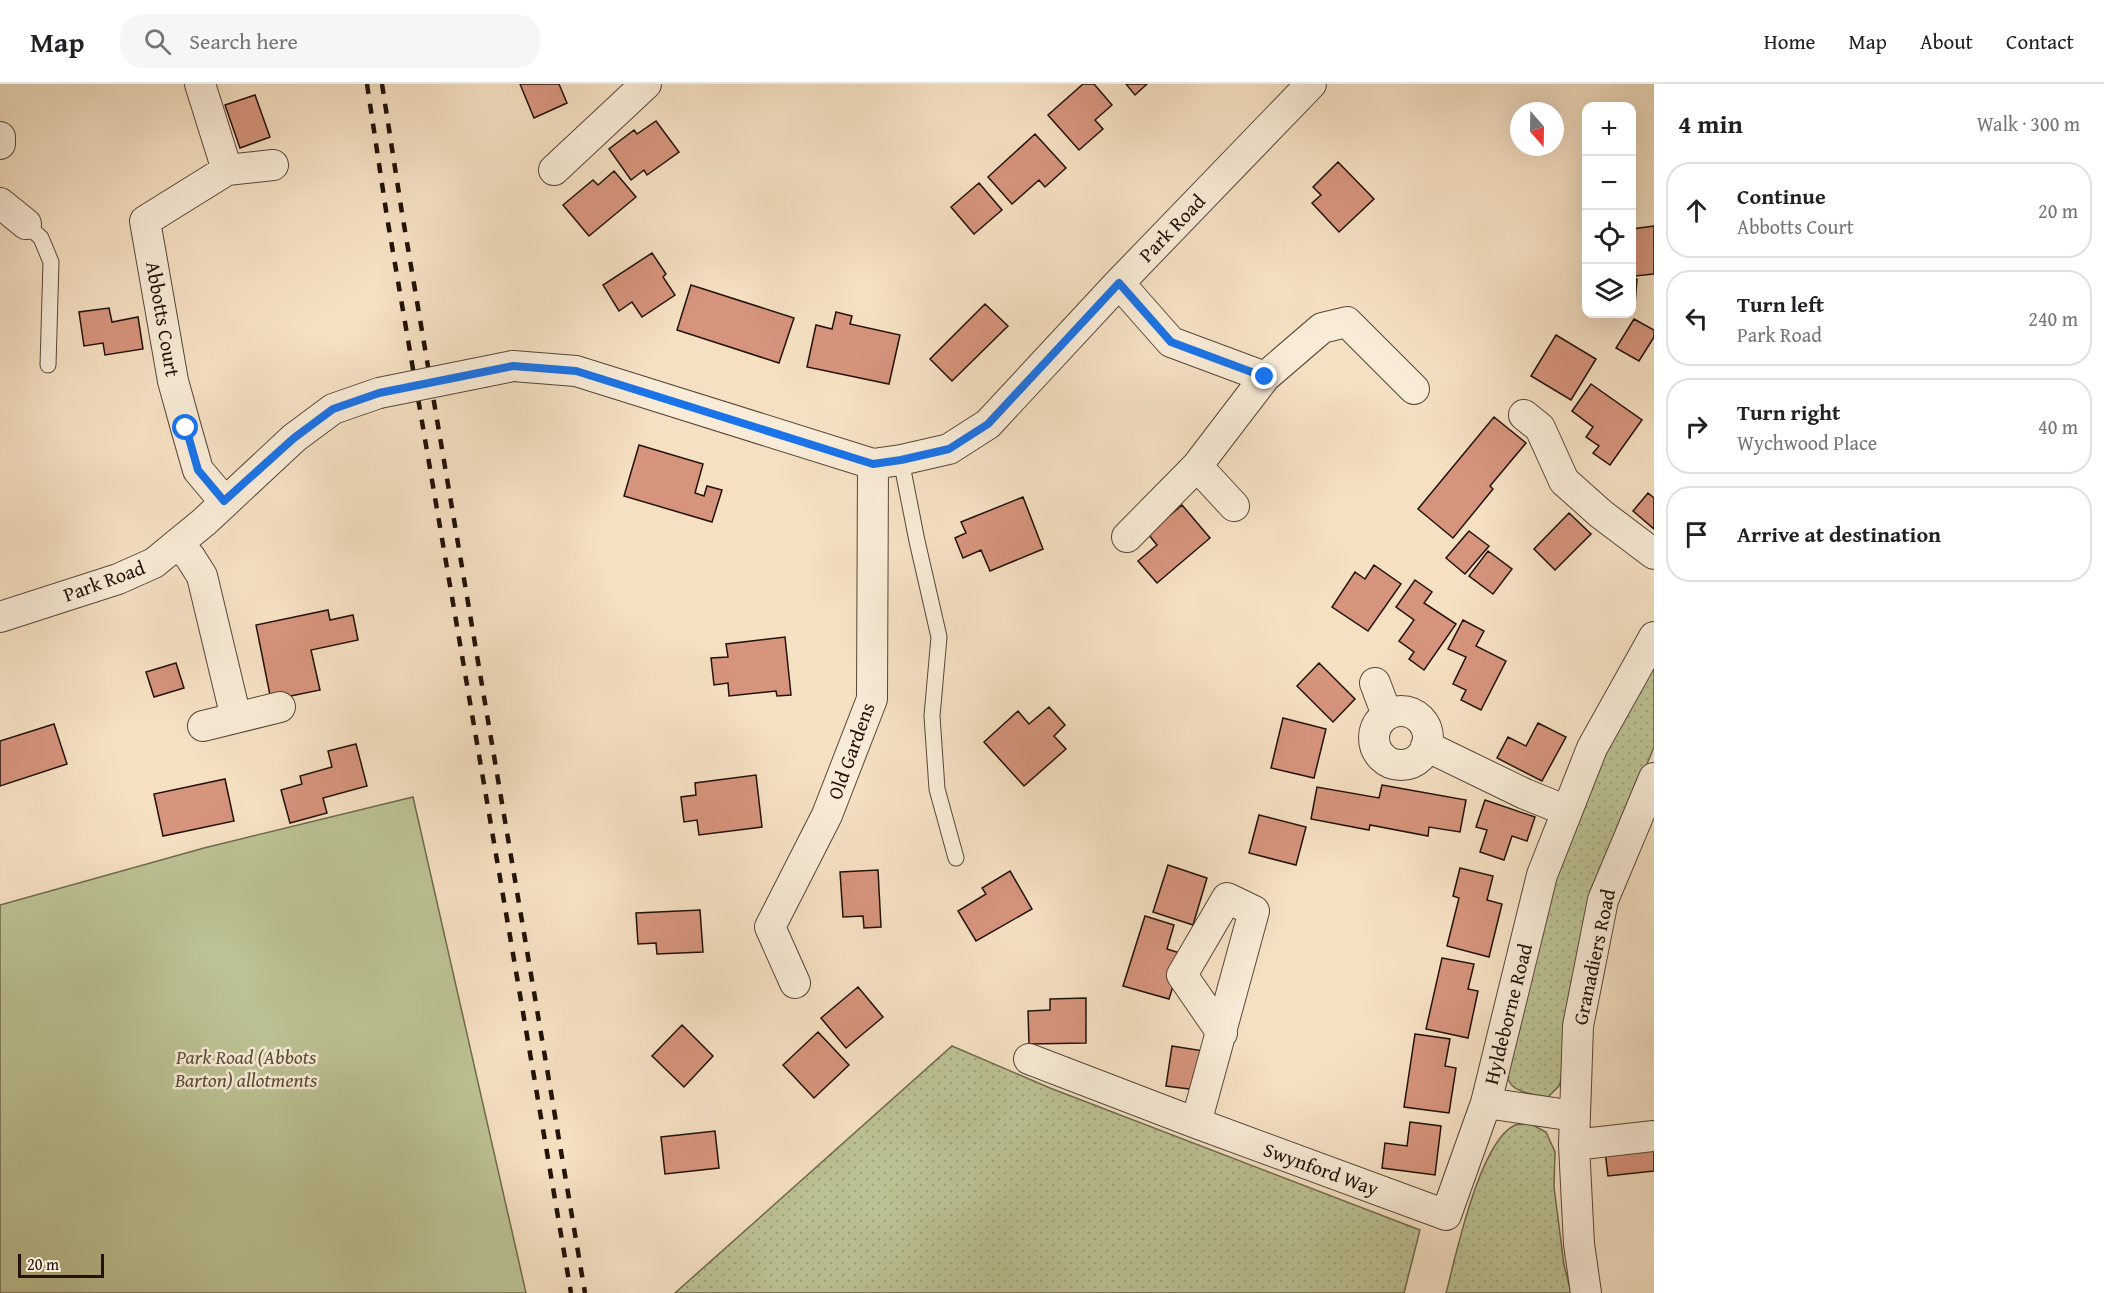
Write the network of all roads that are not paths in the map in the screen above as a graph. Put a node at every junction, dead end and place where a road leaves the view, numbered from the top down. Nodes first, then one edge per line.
1 (200, 84) edge
2 (646, 84) edge
3 (1311, 84) edge
4 (0, 137) edge
5 (0, 144) edge
6 (273, 165) dead end
7 (227, 170) junction
8 (554, 170) dead end
9 (0, 203) edge
10 (26, 224) joint
11 (1119, 283) junction
12 (48, 365) dead end
13 (1265, 377) junction
14 (1414, 389) dead end
15 (1524, 415) dead end
16 (887, 462) junction
17 (1197, 466) junction
18 (224, 501) junction
19 (1234, 506) dead end
20 (1127, 537) dead end
21 (177, 544) junction
22 (1654, 554) edge
23 (0, 617) edge
24 (1654, 637) edge
25 (1375, 683) dead end
26 (280, 707) dead end
27 (1387, 715) junction
28 (236, 718) junction
29 (203, 726) dead end
30 (1426, 746) junction
31 (1654, 778) edge
32 (1567, 811) junction
33 (956, 858) dead end
34 (795, 983) dead end
35 (1222, 1033) dead end
36 (1029, 1059) dead end
37 (1486, 1103) junction
38 (1196, 1124) junction
39 (1574, 1131) junction
40 (1654, 1136) edge
41 (1446, 1215) joint
42 (1586, 1293) edge

1 - 7 street
2 - 8 street
3 - 11 street, Park Road
4 - 5 street
6 - 7 street, Abbotts Court
7 - 18 street, Abbotts Court
9 - 10 street
10 - 12 lane
11 - 13 street
11 - 16 street, Park Road
13 - 14 street
13 - 17 street
15 - 22 street
16 - 18 street, Park Road, bridge
16 - 33 lane
16 - 34 street, Old Gardens
17 - 19 street
17 - 20 street
18 - 21 street, Park Road
21 - 23 street, Park Road
21 - 28 street
24 - 32 street, Hyldeborne Road
25 - 27 street
26 - 28 street
27 - 30 street
27 - 30 street
28 - 29 street
30 - 32 street
31 - 39 street, Granadiers Road
32 - 37 street, Hyldeborne Road
35 - 38 street
36 - 38 street, Swynford Way
37 - 39 street
37 - 41 street, Hyldeborne Road
38 - 41 street, Swynford Way
39 - 40 street
39 - 42 street, Granadiers Road

